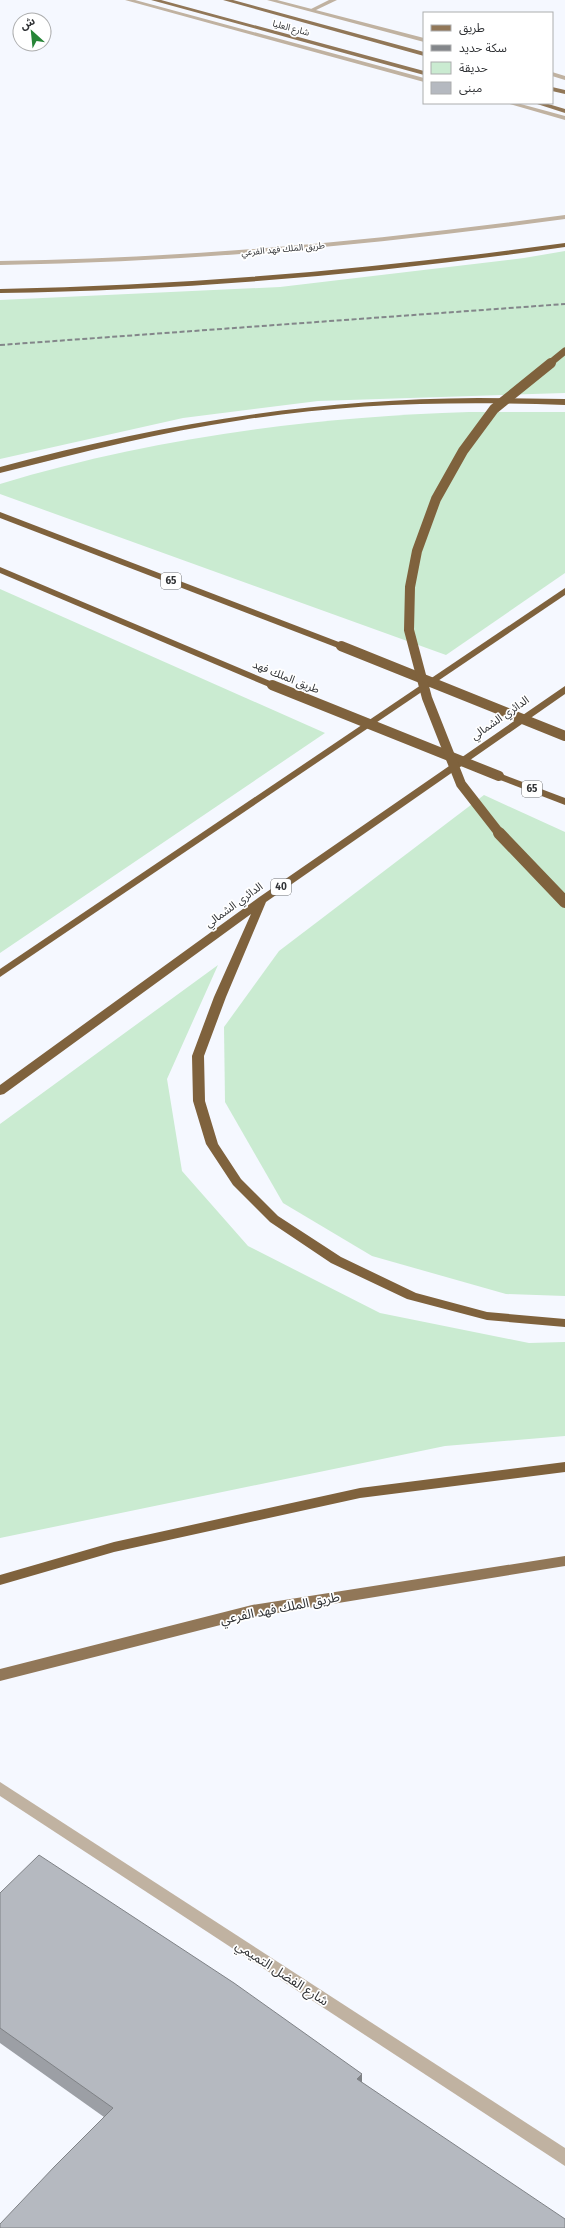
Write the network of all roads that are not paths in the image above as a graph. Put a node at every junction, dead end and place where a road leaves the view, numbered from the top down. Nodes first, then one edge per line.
1 (128, 0) edge
2 (154, 0) edge
3 (226, 0) edge
4 (270, 0) edge
5 (334, 0) edge
6 (312, 10) junction
7 (423, 40) edge
8 (423, 54) edge
9 (423, 73) edge
10 (553, 74) edge
11 (565, 78) edge
12 (423, 80) edge
13 (553, 89) edge
14 (565, 92) edge
15 (513, 104) edge
16 (540, 104) edge
17 (565, 111) edge
18 (565, 118) edge
19 (565, 217) edge
20 (565, 245) edge
21 (0, 263) edge
22 (0, 291) edge
23 (565, 351) edge
24 (565, 402) edge
25 (0, 470) edge
26 (0, 515) edge
27 (0, 570) edge
28 (565, 591) edge
29 (565, 689) edge
30 (565, 736) edge
31 (565, 802) edge
32 (262, 900) junction
33 (565, 902) edge
34 (0, 974) edge
35 (0, 1091) edge
36 (565, 1323) edge
37 (565, 1467) edge
38 (565, 1561) edge
39 (0, 1580) edge
40 (0, 1675) edge
41 (0, 1788) edge
42 (565, 2158) edge

1 - 12 street
2 - 9 main road, شارع العليا
3 - 8 main road, شارع العليا
4 - 6 street
5 - 6 street
6 - 7 street
10 - 11 street
13 - 14 main road
15 - 18 street
16 - 17 main road
19 - 21 street, طريق الملك فهد الفرعي
20 - 22 highway
23 - 33 highway, bridge
24 - 25 highway
26 - 30 highway, 65, bridge
27 - 31 highway, طريق الملك فهد / 65, bridge
28 - 34 highway
29 - 32 highway, الدائري الشمالي / 40
32 - 35 highway, الدائري الشمالي / 40
32 - 36 highway
37 - 39 highway
38 - 40 main road, طريق الملك فهد الفرعي
41 - 42 street, شارع الفضل التميمي

